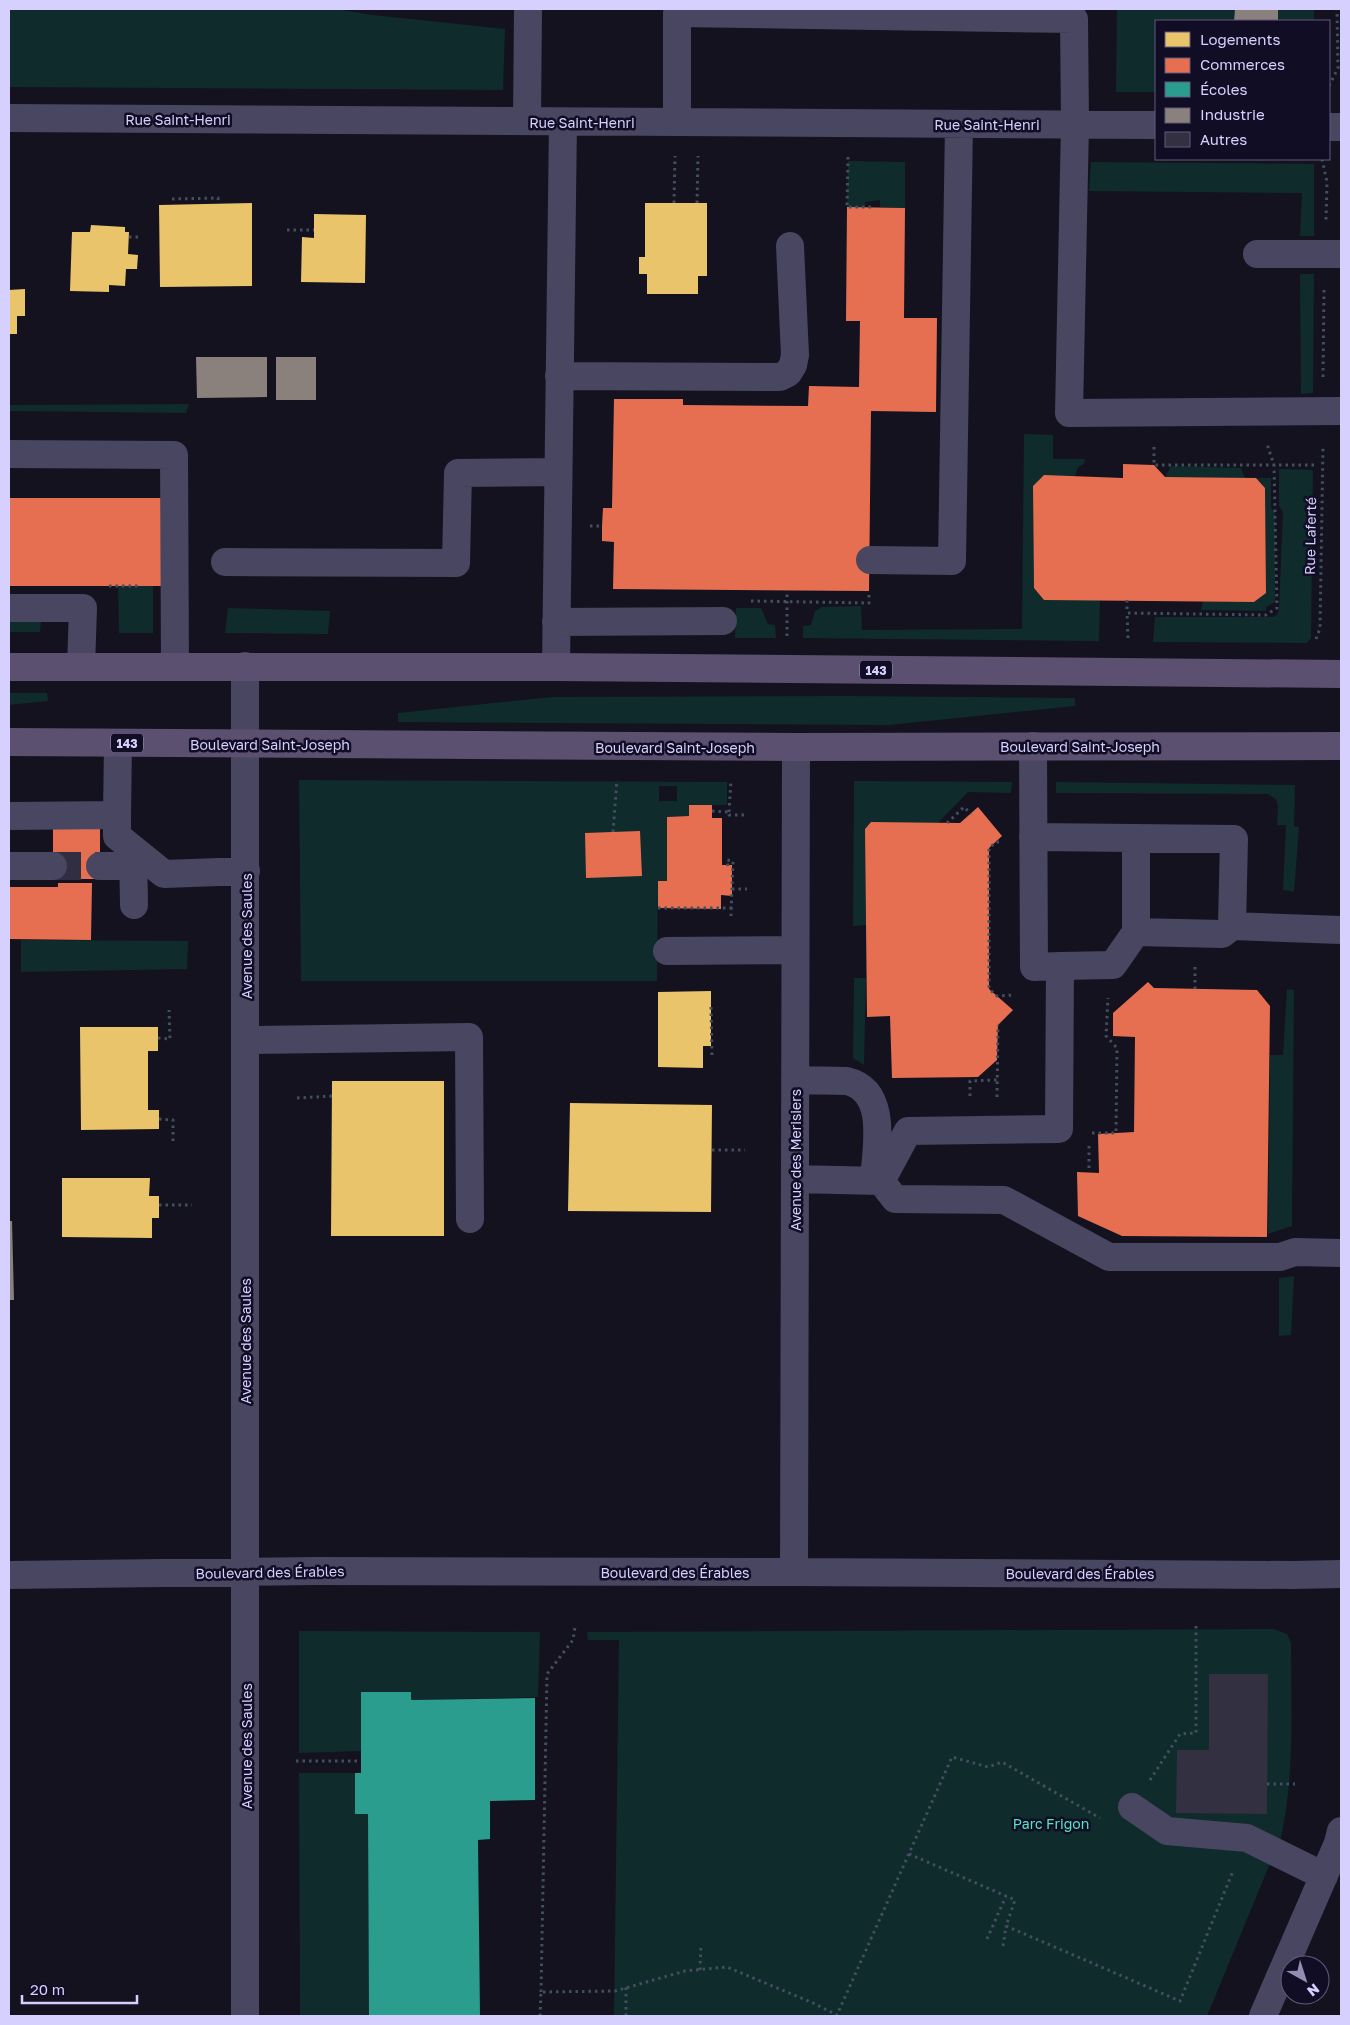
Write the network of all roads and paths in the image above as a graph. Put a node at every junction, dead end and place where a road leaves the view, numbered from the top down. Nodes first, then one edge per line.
1 (528, 9) edge
2 (1338, 9) edge
3 (1330, 84) edge
4 (9, 118) edge
5 (527, 121) junction
6 (563, 122) junction
7 (676, 122) junction
8 (959, 124) junction
9 (1075, 124) junction
10 (1155, 125) edge
11 (675, 153) dead end
12 (698, 153) dead end
13 (848, 155) dead end
14 (1322, 160) edge
15 (172, 199) dead end
16 (674, 203) dead end
17 (697, 203) dead end
18 (219, 204) dead end
19 (872, 207) dead end
20 (287, 230) dead end
21 (314, 230) dead end
22 (1326, 230) dead end
23 (129, 237) dead end
24 (140, 237) dead end
25 (790, 246) dead end
26 (1257, 254) dead end
27 (1341, 254) edge
28 (1324, 280) dead end
29 (559, 376) junction
30 (1323, 378) dead end
31 (1341, 411) edge
32 (1323, 444) dead end
33 (9, 454) edge
34 (1154, 465) dead end
35 (1274, 465) junction
36 (1316, 465) dead end
37 (557, 472) junction
38 (870, 560) dead end
39 (225, 562) dead end
40 (787, 590) dead end
41 (1127, 600) dead end
42 (9, 608) edge
43 (1127, 614) junction
44 (723, 621) dead end
45 (556, 622) junction
46 (786, 644) dead end
47 (1128, 646) dead end
48 (1314, 646) dead end
49 (175, 666) junction
50 (245, 666) junction
51 (9, 667) edge
52 (81, 667) junction
53 (556, 667) junction
54 (1341, 674) edge
55 (9, 742) edge
56 (118, 743) junction
57 (245, 744) junction
58 (1033, 746) junction
59 (1341, 746) edge
60 (796, 748) junction
61 (618, 776) dead end
62 (731, 777) dead end
63 (712, 811) dead end
64 (729, 812) junction
65 (118, 814) junction
66 (971, 814) dead end
67 (748, 815) dead end
68 (9, 816) edge
69 (947, 823) dead end
70 (614, 832) dead end
71 (1033, 837) junction
72 (1136, 838) junction
73 (996, 842) dead end
74 (133, 857) junction
75 (9, 866) edge
76 (53, 866) tunnel mouth
77 (100, 866) tunnel mouth
78 (728, 866) dead end
79 (246, 870) junction
80 (747, 889) dead end
81 (134, 905) dead end
82 (658, 908) dead end
83 (732, 908) dead end
84 (1232, 926) junction
85 (1341, 930) edge
86 (1136, 932) junction
87 (795, 950) junction
88 (667, 951) dead end
89 (1195, 964) dead end
90 (1060, 966) junction
91 (1195, 989) dead end
92 (997, 996) dead end
93 (1108, 997) dead end
94 (711, 1007) dead end
95 (169, 1010) dead end
96 (998, 1026) dead end
97 (158, 1038) dead end
98 (246, 1040) junction
99 (712, 1058) dead end
100 (795, 1080) junction
101 (997, 1080) junction
102 (970, 1081) dead end
103 (332, 1096) dead end
104 (297, 1098) dead end
105 (997, 1099) dead end
106 (159, 1119) dead end
107 (1089, 1133) dead end
108 (1089, 1143) dead end
109 (172, 1145) dead end
110 (712, 1150) dead end
111 (745, 1150) dead end
112 (1089, 1172) dead end
113 (795, 1179) junction
114 (878, 1180) junction
115 (192, 1204) dead end
116 (159, 1205) dead end
117 (470, 1220) dead end
118 (1341, 1253) edge
119 (245, 1572) junction
120 (794, 1572) junction
121 (1341, 1574) edge
122 (9, 1575) edge
123 (1196, 1626) dead end
124 (575, 1627) dead end
125 (361, 1761) dead end
126 (296, 1762) dead end
127 (1267, 1784) dead end
128 (1295, 1784) dead end
129 (1132, 1808) junction
130 (1341, 1831) edge
131 (1247, 1838) junction
132 (909, 1854) junction
133 (1324, 1876) junction
134 (1006, 1896) junction
135 (1006, 1926) junction
136 (987, 1939) dead end
137 (702, 1944) dead end
138 (1003, 1946) dead end
139 (700, 1970) junction
140 (626, 1987) junction
141 (541, 1992) junction
142 (1272, 2014) edge
143 (245, 2016) edge
144 (540, 2016) edge
145 (626, 2016) edge

1 - 5 street
2 - 3 path
4 - 5 street, Rue Saint-Henri
5 - 6 street, Rue Saint-Henri
6 - 7 street, Rue Saint-Henri
6 - 29 street
7 - 8 street, Rue Saint-Henri
7 - 9 street
8 - 9 street, Rue Saint-Henri
8 - 38 street
9 - 10 street, Rue Saint-Henri
9 - 31 street
11 - 16 path
12 - 17 path
13 - 19 path
14 - 22 path
15 - 18 path
20 - 21 path
23 - 24 path
25 - 29 street
26 - 27 street
28 - 30 path
29 - 37 street
32 - 48 path, Rue Laferté
33 - 49 street
34 - 35 path
35 - 36 path
35 - 43 path
37 - 39 street
37 - 45 street
40 - 46 path
41 - 43 path
42 - 52 street
43 - 47 path
44 - 45 street
45 - 53 street
49 - 50 main road, 143
49 - 52 main road, 143
50 - 53 main road, 143
50 - 57 street, Avenue des Saules
51 - 52 main road, 143
53 - 54 main road, 143
55 - 56 main road, Boulevard Saint-Joseph / 143
56 - 57 main road, Boulevard Saint-Joseph / 143
56 - 65 street
57 - 60 main road, Boulevard Saint-Joseph / 143
57 - 79 street, Avenue des Saules
58 - 59 main road, Boulevard Saint-Joseph / 143
58 - 60 main road, Boulevard Saint-Joseph / 143
58 - 71 street
60 - 87 street, Avenue des Merisiers
61 - 70 path
62 - 64 path
63 - 64 path
64 - 67 path
65 - 68 street
65 - 74 street
66 - 69 path
71 - 72 street
71 - 90 street
72 - 84 street
72 - 86 street
73 - 92 path
74 - 77 street
74 - 79 street
74 - 81 street
75 - 76 street
78 - 80 path
79 - 98 street, Avenue des Saules
82 - 83 path
84 - 85 street
84 - 86 street
86 - 90 street
87 - 88 street
87 - 100 street, Avenue des Merisiers
89 - 91 path
90 - 114 street
93 - 107 path
94 - 99 path
95 - 97 path
96 - 101 path
98 - 117 street
98 - 119 street, Avenue des Saules
100 - 113 street, Avenue des Merisiers
100 - 114 street
101 - 102 path
101 - 105 path
103 - 104 path
106 - 109 path
108 - 112 path
110 - 111 path
113 - 114 street
113 - 120 street, Avenue des Merisiers
114 - 118 street
115 - 116 path
119 - 120 street, Boulevard des Érables
119 - 122 street, Boulevard des Érables
119 - 143 street, Avenue des Saules
120 - 121 street, Boulevard des Érables
123 - 129 path
124 - 141 path
125 - 126 path
127 - 128 path
129 - 131 street
129 - 132 path
130 - 133 street
131 - 133 street
131 - 135 path
132 - 134 path
132 - 139 path
133 - 142 street
134 - 135 path
134 - 136 path
135 - 138 path
137 - 139 path
139 - 140 path
140 - 141 path
140 - 145 path
141 - 144 path

